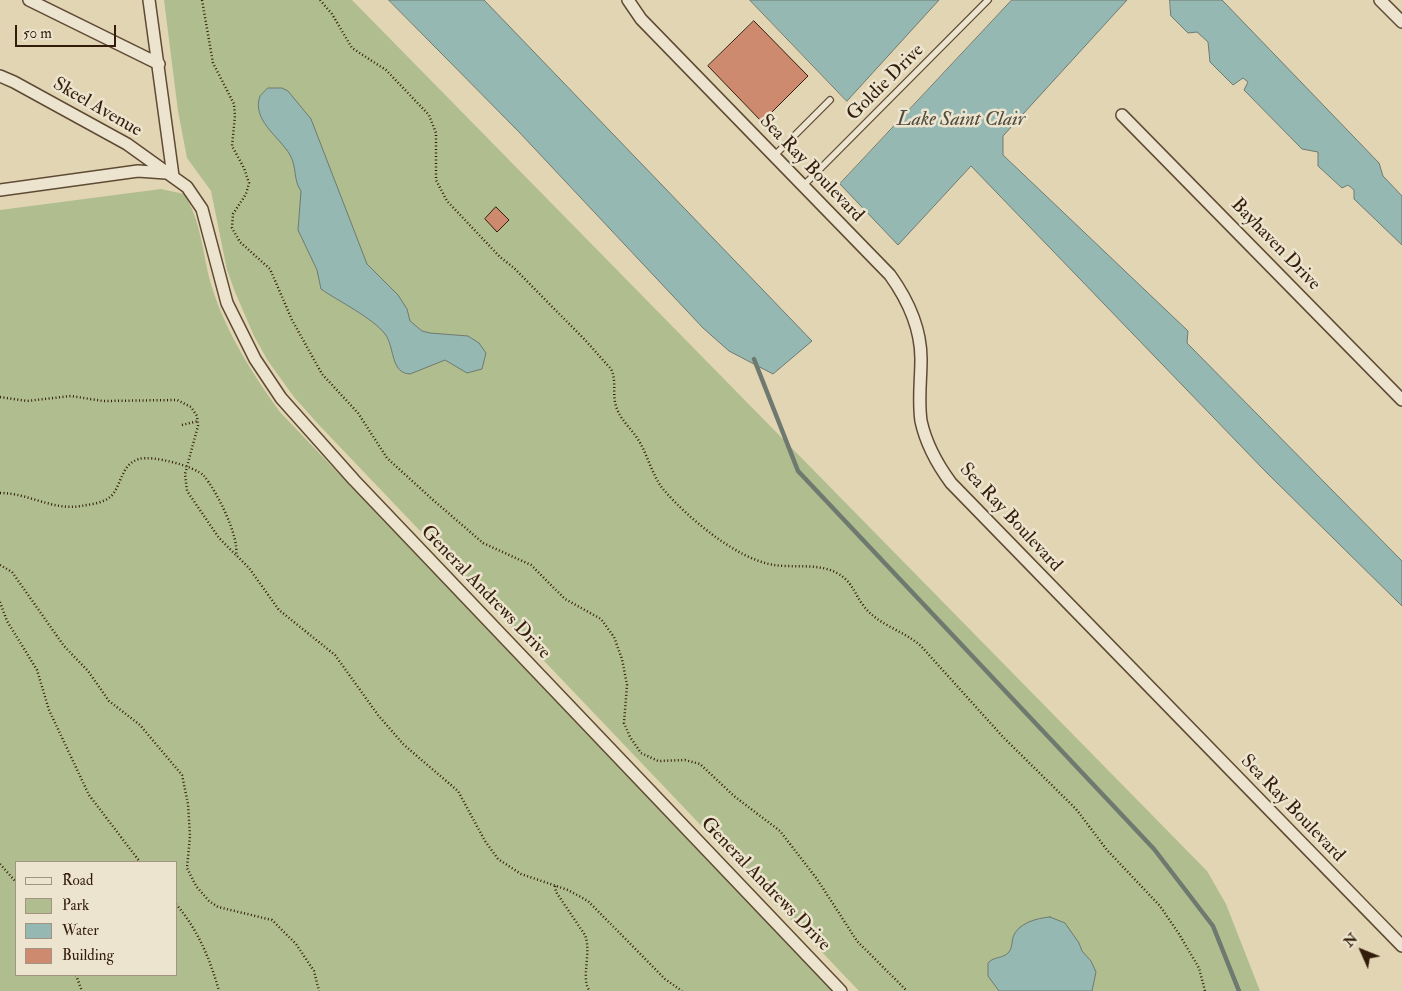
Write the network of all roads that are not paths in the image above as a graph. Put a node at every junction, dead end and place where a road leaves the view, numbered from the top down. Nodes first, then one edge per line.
1 (29, 0) edge
2 (149, 0) edge
3 (628, 0) edge
4 (988, 0) edge
5 (1380, 0) edge
6 (1402, 22) edge
7 (159, 64) junction
8 (0, 76) edge
9 (830, 100) dead end
10 (1122, 115) dead end
11 (774, 156) junction
12 (173, 176) junction
13 (803, 186) junction
14 (0, 190) edge
15 (1402, 400) edge
16 (1402, 946) edge
17 (841, 991) edge

1 - 7 street
2 - 7 street
3 - 11 street, Sea Ray Boulevard
4 - 13 lane, Goldie Drive
5 - 6 street
7 - 12 street
8 - 12 street, Skeel Avenue
9 - 11 lane
10 - 15 street, Bayhaven Drive
11 - 13 street, Sea Ray Boulevard
12 - 14 street
12 - 17 street, General Andrews Drive
13 - 16 street, Sea Ray Boulevard

